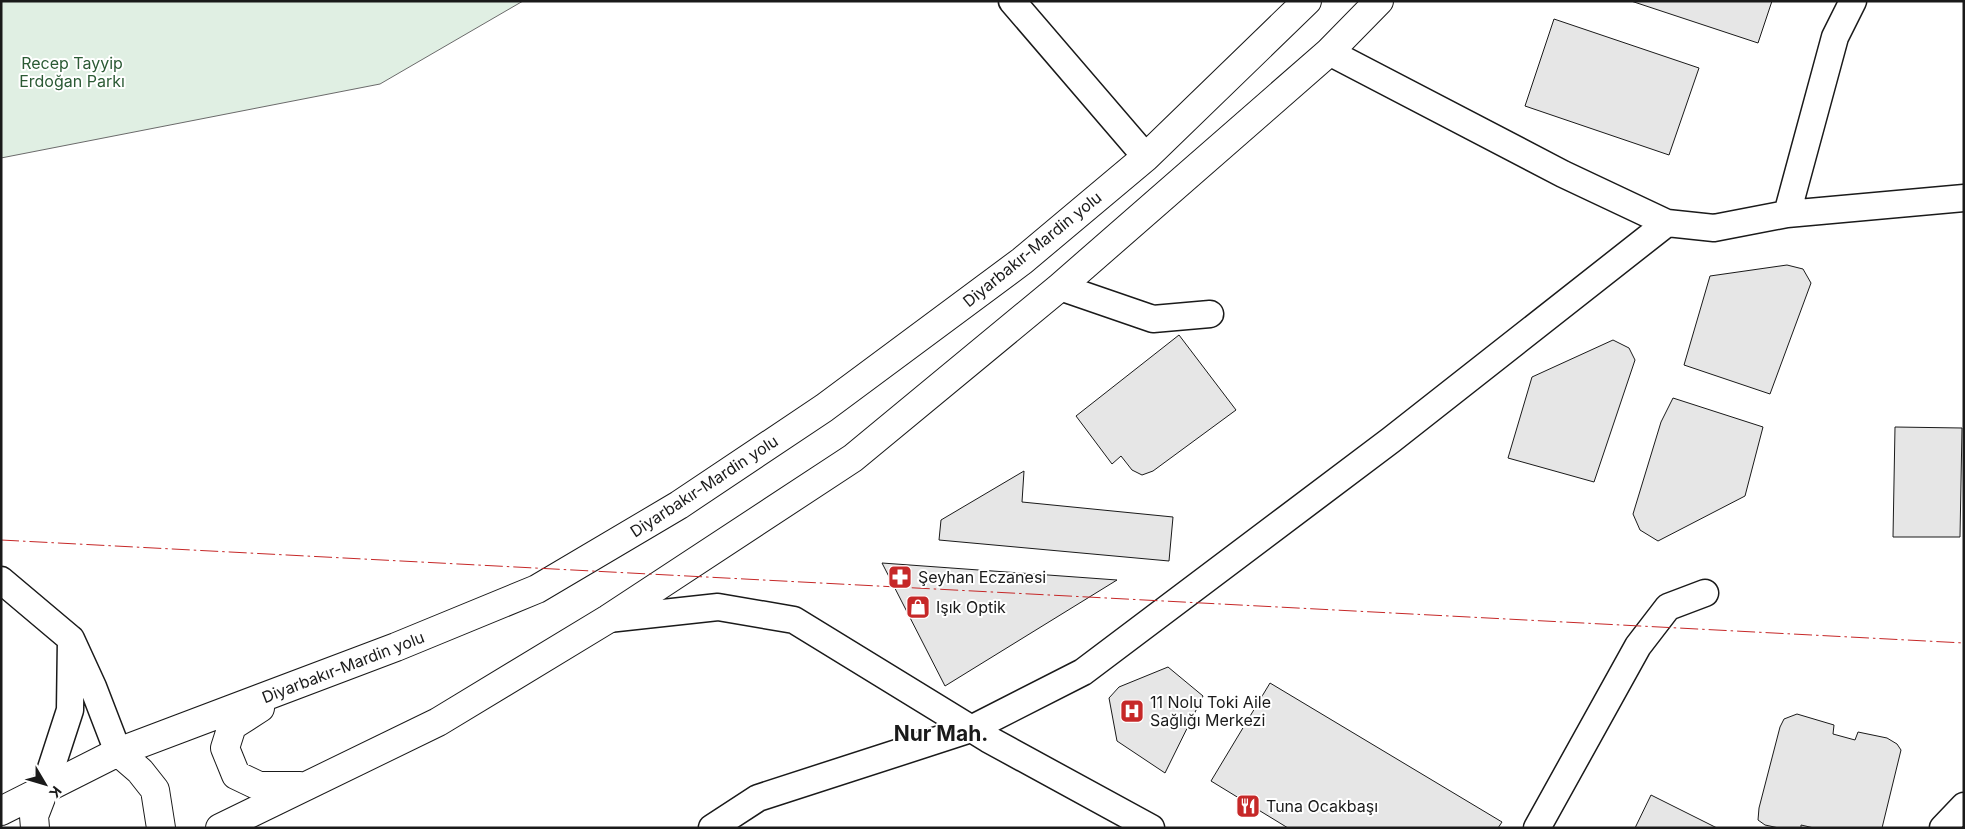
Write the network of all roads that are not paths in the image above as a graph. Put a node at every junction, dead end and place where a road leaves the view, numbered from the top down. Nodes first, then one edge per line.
1 (1012, 1) edge
2 (1307, 1) edge
3 (1379, 1) edge
4 (1853, 1) edge
5 (1329, 52) junction
6 (1146, 157) junction
7 (1964, 198) edge
8 (1787, 214) junction
9 (1667, 223) junction
10 (1060, 287) junction
11 (1210, 314) dead end
12 (1, 580) edge
13 (1705, 593) dead end
14 (608, 619) junction
15 (71, 639) junction
16 (290, 688) junction
17 (971, 729) junction
18 (118, 752) junction
19 (305, 786) junction
20 (44, 790) junction
21 (1964, 806) edge
22 (1, 811) edge
23 (35, 828) edge
24 (161, 828) edge
25 (220, 828) edge
26 (712, 828) edge
27 (1151, 828) edge
28 (1537, 828) edge
29 (1943, 828) edge

1 - 6 street
2 - 6 highway, Diyarbakır-Mardin yolu
3 - 5 highway
4 - 8 street
5 - 9 street
5 - 10 highway
6 - 16 highway, Diyarbakır-Mardin yolu
7 - 8 street
8 - 9 street
9 - 17 street
10 - 11 street
10 - 14 highway
12 - 15 street
13 - 28 street
14 - 17 street
14 - 19 highway
15 - 18 street
15 - 20 street
16 - 18 highway, Diyarbakır-Mardin yolu
16 - 19 highway
17 - 26 street
17 - 27 street
18 - 20 highway, Diyarbakır-Mardin yolu
18 - 24 highway
19 - 25 highway
20 - 22 highway, Diyarbakır-Mardin yolu
20 - 23 highway
21 - 29 street

